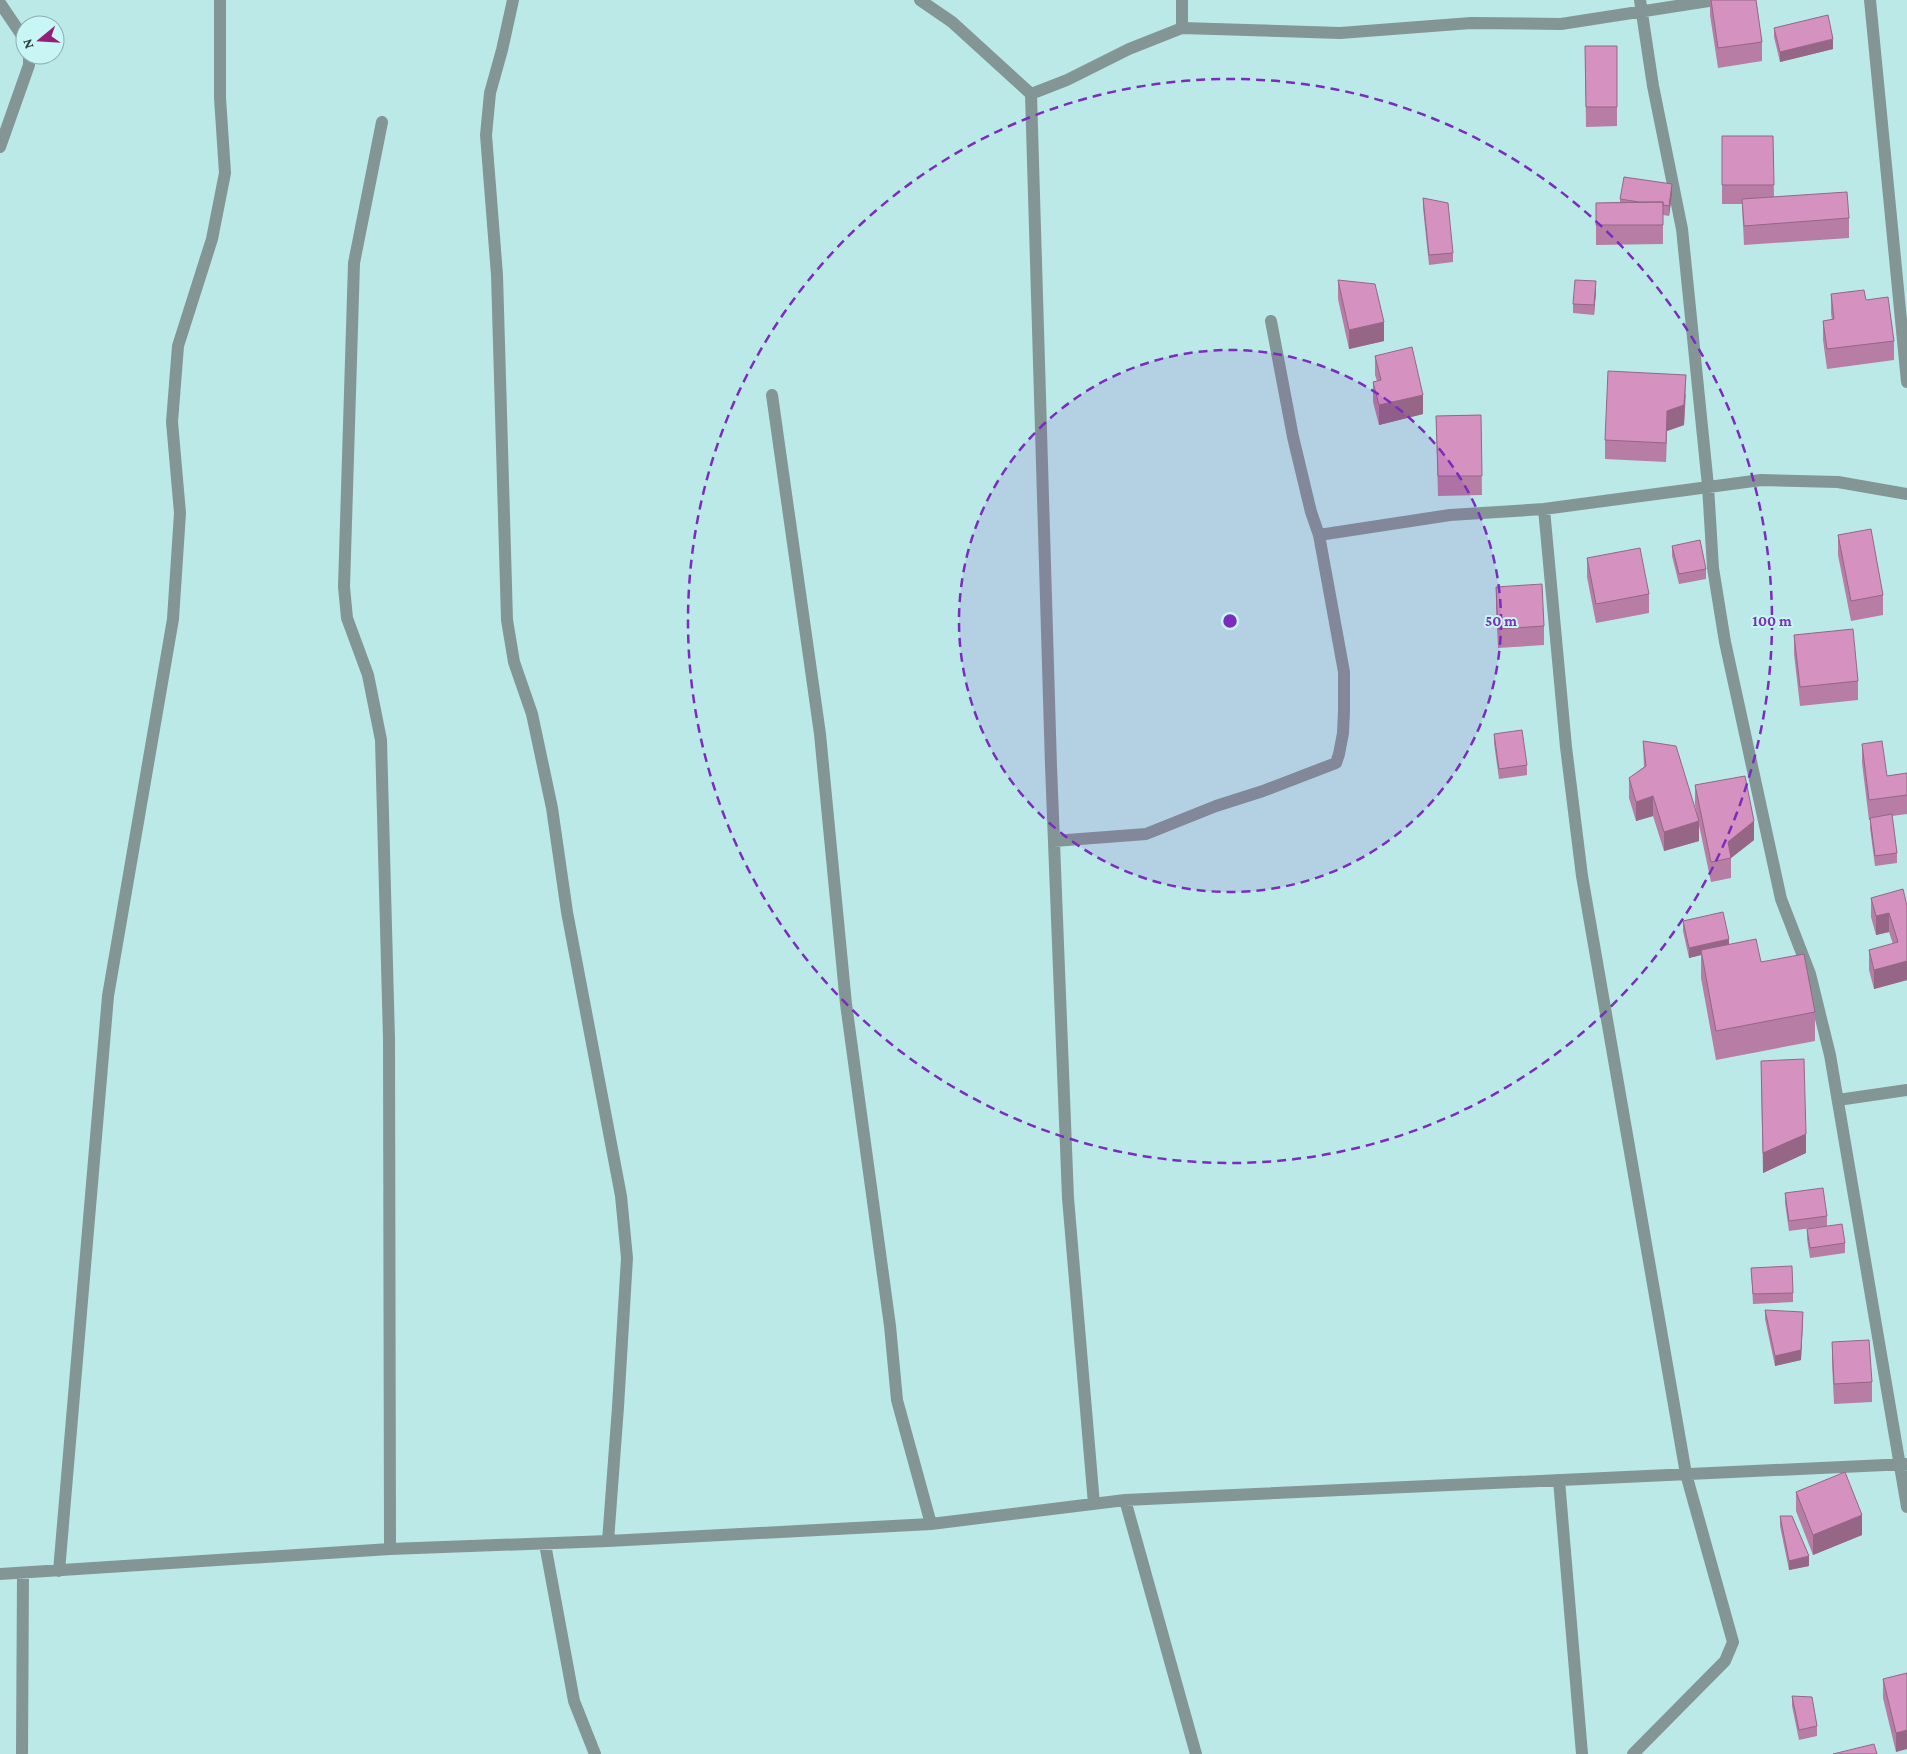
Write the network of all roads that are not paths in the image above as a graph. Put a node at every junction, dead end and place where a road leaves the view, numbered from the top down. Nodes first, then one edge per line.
1 (220, 0) edge
2 (513, 0) edge
3 (920, 0) edge
4 (1182, 0) edge
5 (1715, 0) edge
6 (1870, 0) edge
7 (0, 3) edge
8 (1641, 5) edge
9 (15, 25) edge
10 (1182, 28) junction
11 (29, 65) edge
12 (1031, 94) junction
13 (382, 122) dead end
14 (1, 142) edge
15 (1271, 321) dead end
16 (1907, 382) edge
17 (772, 395) dead end
18 (1708, 486) junction
19 (1907, 494) edge
20 (1544, 509) junction
21 (1319, 535) junction
22 (1054, 841) junction
23 (1907, 1090) edge
24 (1838, 1100) junction
25 (1903, 1464) edge
26 (1686, 1474) junction
27 (1560, 1480) junction
28 (1125, 1500) junction
29 (1094, 1504) junction
30 (1907, 1507) edge
31 (931, 1524) junction
32 (608, 1542) junction
33 (545, 1544) junction
34 (390, 1549) junction
35 (59, 1571) junction
36 (23, 1573) junction
37 (0, 1574) edge
38 (22, 1754) edge
39 (595, 1754) edge
40 (1196, 1754) edge
41 (1582, 1754) edge
42 (1633, 1754) edge

1 - 35 street
2 - 32 street
3 - 12 street
4 - 10 street
5 - 8 street
6 - 16 street
7 - 9 street
8 - 10 street
8 - 18 street
10 - 12 street
11 - 14 street
12 - 22 street
13 - 34 street
15 - 21 street
17 - 31 street
18 - 19 street
18 - 20 street
18 - 24 street
20 - 21 street
20 - 26 street
21 - 22 street
22 - 29 street
23 - 24 street
24 - 25 street
25 - 26 street
25 - 30 street
26 - 27 street
26 - 42 street
27 - 28 street
27 - 41 street
28 - 29 street
28 - 40 street
29 - 31 street
31 - 32 street
32 - 33 street
33 - 34 street
33 - 39 street
34 - 35 street
35 - 36 street
36 - 37 street
36 - 38 street

